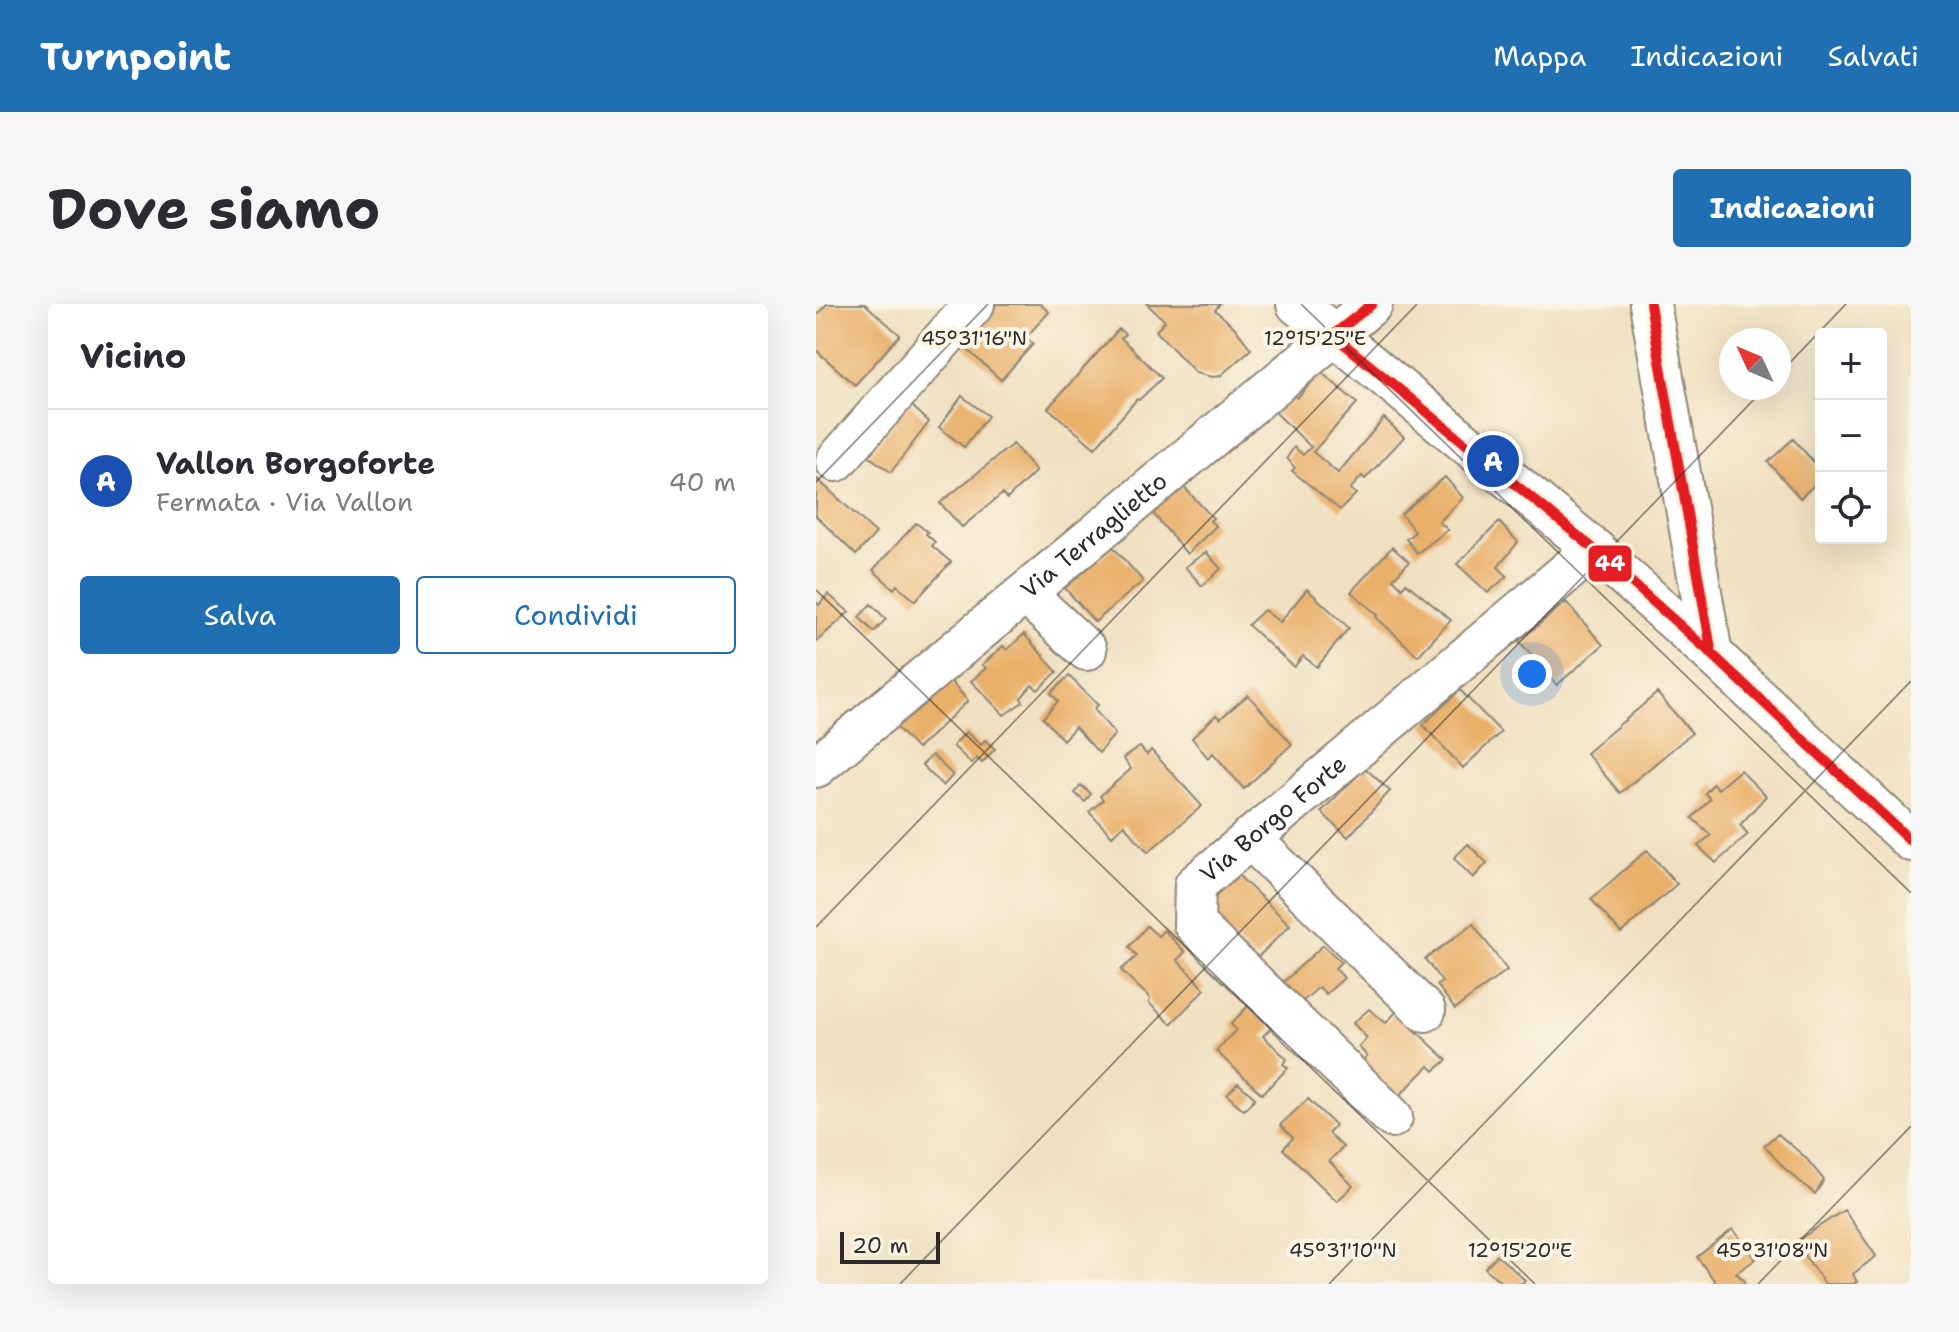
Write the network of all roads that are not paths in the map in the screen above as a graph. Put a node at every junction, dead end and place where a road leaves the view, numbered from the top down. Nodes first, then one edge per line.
1 (974, 304) edge
2 (1297, 304) edge
3 (1372, 304) edge
4 (1650, 304) edge
5 (1333, 335) junction
6 (836, 461) dead end
7 (1594, 549) junction
8 (1026, 594) junction
9 (1086, 650) dead end
10 (1712, 654) junction
11 (816, 767) edge
12 (1250, 838) junction
13 (1911, 841) edge
14 (1425, 1011) dead end
15 (1392, 1117) dead end

1 - 6 street
2 - 5 street
3 - 5 street, Via Terraglietto
4 - 10 street
5 - 7 street
5 - 8 street, Via Terraglietto
7 - 10 street
7 - 12 street, Via Borgo Forte
8 - 9 street
8 - 11 street, Via Terraglietto
10 - 13 street
12 - 14 street
12 - 15 street, Via Borgo Forte

